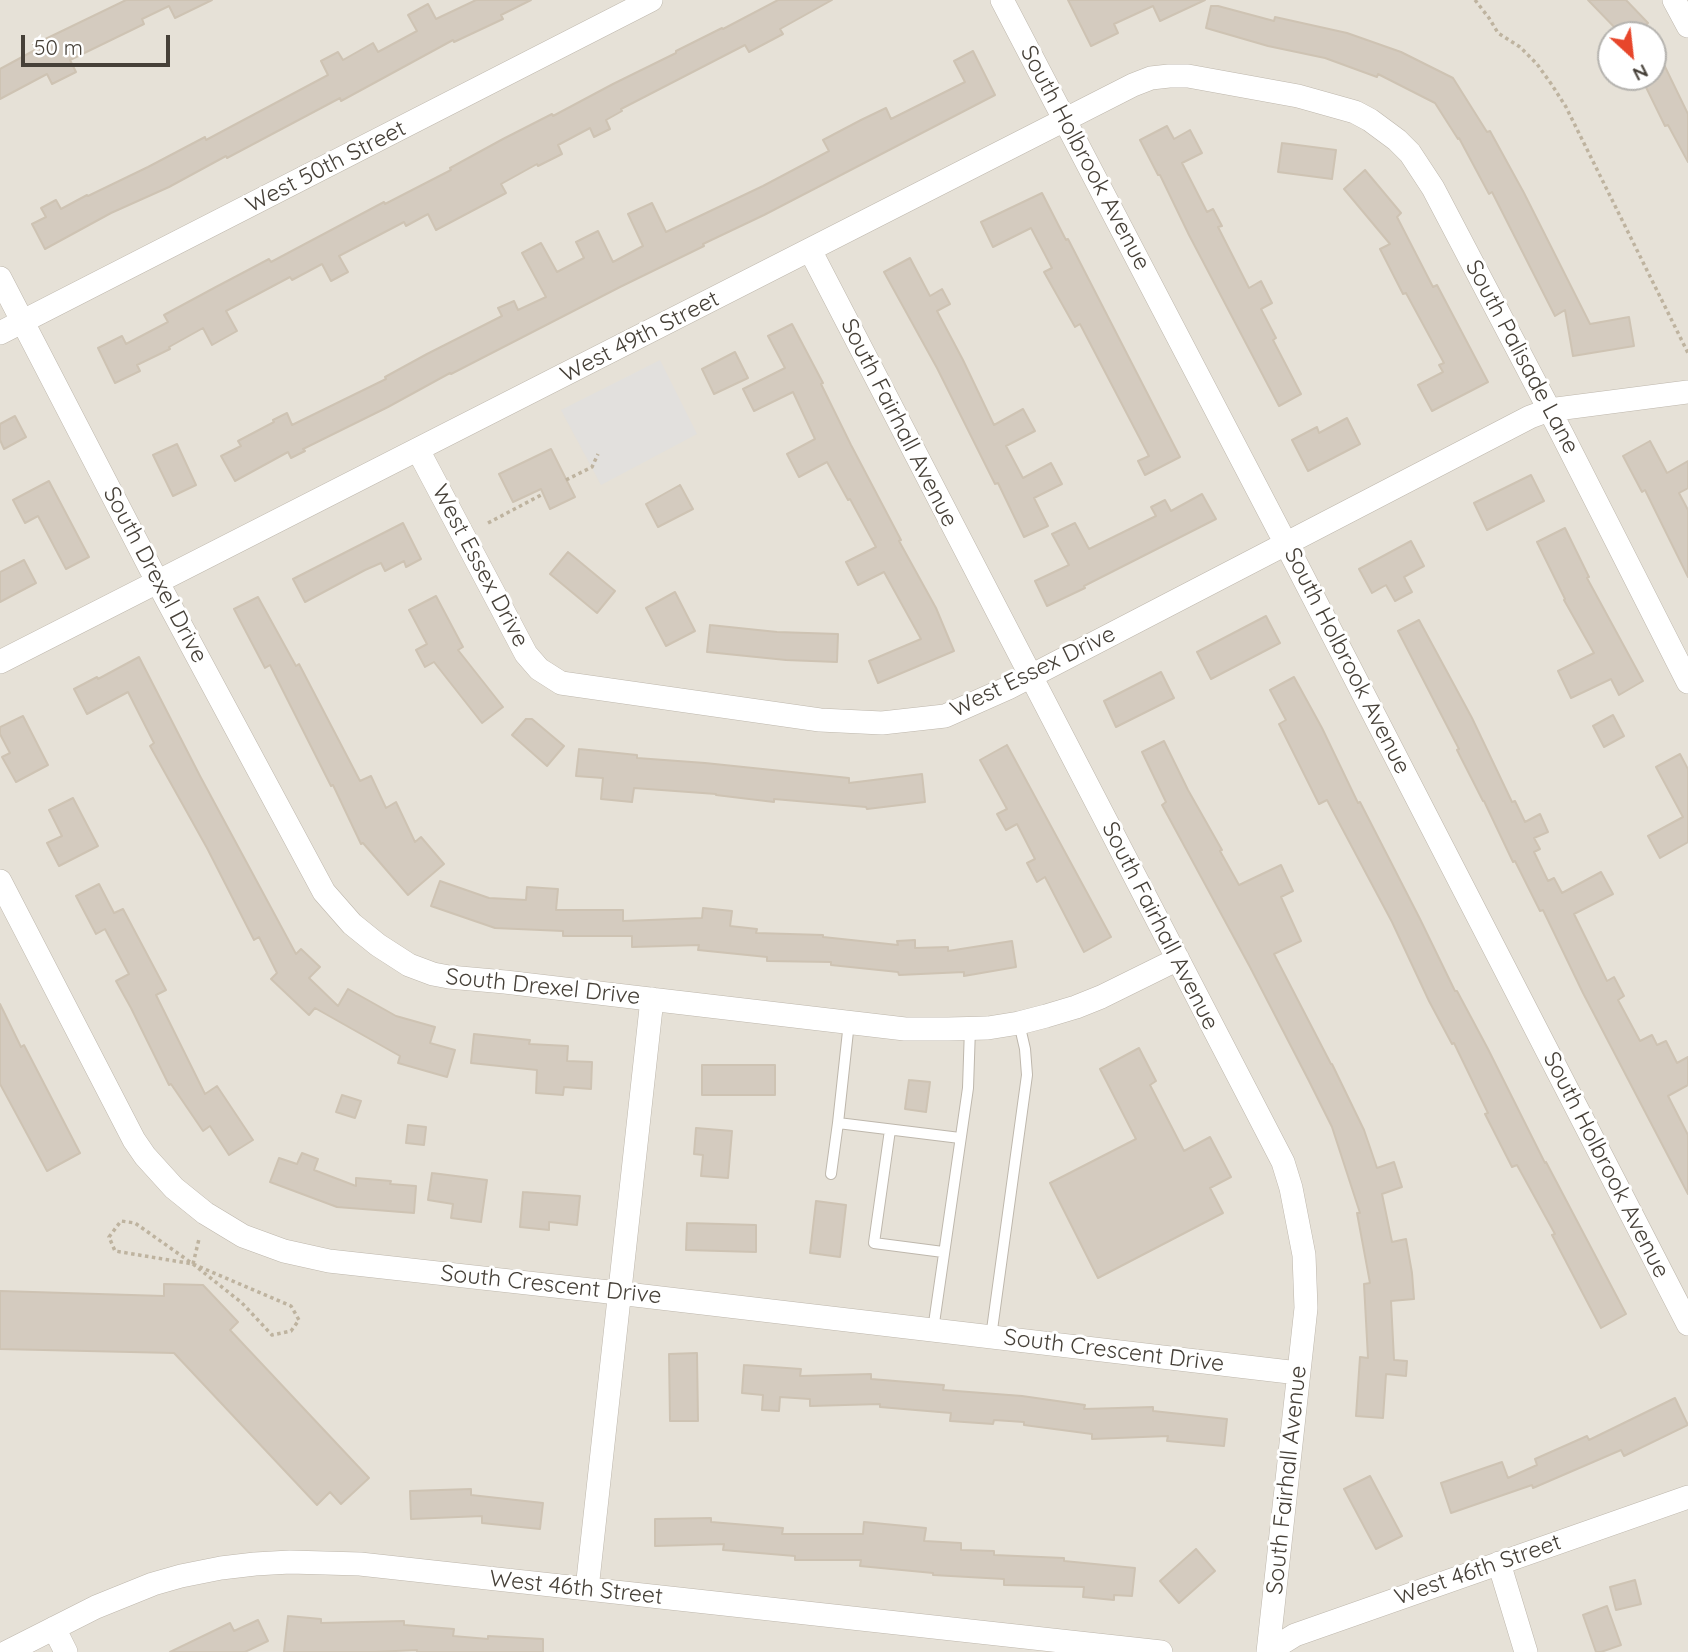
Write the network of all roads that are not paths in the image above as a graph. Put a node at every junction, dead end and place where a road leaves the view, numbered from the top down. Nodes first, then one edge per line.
1 (651, 0) edge
2 (1002, 0) edge
3 (1674, 0) edge
4 (1688, 26) edge
5 (1294, 95) joint
6 (1065, 120) junction
7 (810, 250) junction
8 (0, 278) edge
9 (23, 322) junction
10 (0, 333) edge
11 (1688, 392) edge
12 (1549, 410) junction
13 (418, 450) junction
14 (1286, 544) junction
15 (158, 583) junction
16 (0, 662) edge
17 (1030, 676) junction
18 (1688, 682) edge
19 (0, 881) edge
20 (1178, 959) junction
21 (652, 999) junction
22 (849, 1022) junction
23 (1019, 1023) junction
24 (970, 1028) junction
25 (838, 1123) junction
26 (890, 1130) junction
27 (960, 1139) junction
28 (831, 1174) dead end
29 (943, 1252) junction
30 (618, 1293) junction
31 (1688, 1324) edge
32 (933, 1330) junction
33 (991, 1336) junction
34 (1298, 1373) junction
35 (1688, 1497) edge
36 (1499, 1563) junction
37 (587, 1589) junction
38 (54, 1628) junction
39 (7, 1652) edge
40 (66, 1652) edge
41 (1161, 1652) edge
42 (1271, 1652) edge
43 (1525, 1652) edge

1 - 9 street, West 50th Street
2 - 6 street, South Holbrook Avenue
3 - 4 street
5 - 6 street, West 49th Street
5 - 12 street, South Palisade Lane
6 - 7 street, West 49th Street
6 - 14 street, South Holbrook Avenue
7 - 13 street, West 49th Street
7 - 17 street, South Fairhall Avenue
8 - 9 street, South Drexel Drive
9 - 10 street, West 50th Street
9 - 15 street, South Drexel Drive
11 - 12 street, West Essex Drive
12 - 14 street, West Essex Drive
12 - 18 street, South Palisade Lane
13 - 15 street, West 49th Street
13 - 17 street, West Essex Drive
14 - 17 street, West Essex Drive
14 - 31 street, South Holbrook Avenue
15 - 16 street, West 49th Street
15 - 21 street, South Drexel Drive
17 - 20 street, South Fairhall Avenue
19 - 30 street, South Crescent Drive
20 - 23 street, South Drexel Drive
20 - 34 street, South Fairhall Avenue
21 - 22 street, South Drexel Drive
21 - 30 street
22 - 24 street, South Drexel Drive
22 - 25 lane
23 - 24 street, South Drexel Drive
23 - 33 lane
24 - 27 lane
25 - 26 lane
25 - 28 lane
26 - 27 lane
26 - 29 lane
27 - 29 lane
29 - 32 lane
30 - 32 street, South Crescent Drive
30 - 37 street
32 - 33 street, South Crescent Drive
33 - 34 street, South Crescent Drive
34 - 42 street, South Fairhall Avenue
35 - 36 street, West 46th Street
36 - 42 street, West 46th Street
36 - 43 street
37 - 38 street, West 46th Street
37 - 41 street, West 46th Street
38 - 39 street, West 46th Street
38 - 40 street

